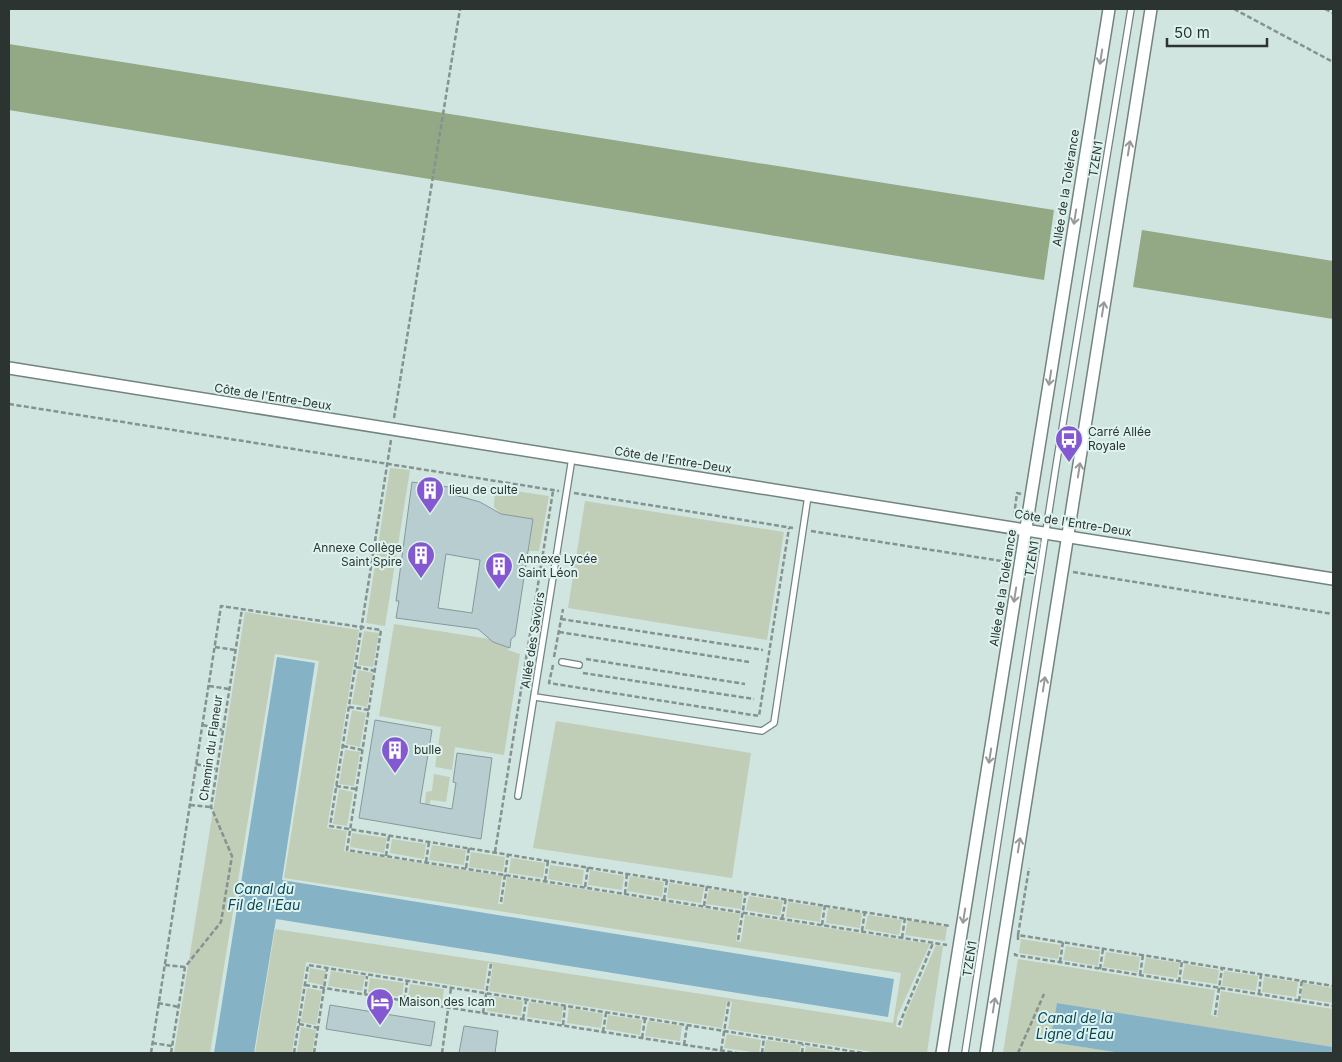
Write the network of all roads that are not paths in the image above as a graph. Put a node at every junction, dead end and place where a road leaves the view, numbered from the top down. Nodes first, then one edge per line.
1 (1110, 9) edge
2 (1131, 9) edge
3 (1151, 9) edge
4 (9, 368) edge
5 (572, 458) junction
6 (808, 496) junction
7 (1027, 530) junction
8 (1046, 533) junction
9 (1068, 537) junction
10 (1333, 579) edge
11 (580, 661) road end
12 (562, 662) dead end
13 (534, 697) junction
14 (518, 796) dead end
15 (942, 1053) edge
16 (965, 1053) edge
17 (986, 1053) edge

1 -> 7 street, Allée de la Tolérance
2 - 8 lane, TZEN1
9 -> 3 street
4 - 5 street, Côte de l'Entre-Deux
5 - 6 street, Côte de l'Entre-Deux
5 - 13 lane, Allée des Savoirs
6 - 7 street, Côte de l'Entre-Deux
6 - 13 lane
7 - 8 street, Côte de l'Entre-Deux
7 -> 15 street, Allée de la Tolérance
8 - 9 street, Côte de l'Entre-Deux
8 - 16 lane, TZEN1
9 - 10 street, Côte de l'Entre-Deux
17 -> 9 street
11 - 12 lane
13 - 14 lane, Allée des Savoirs

